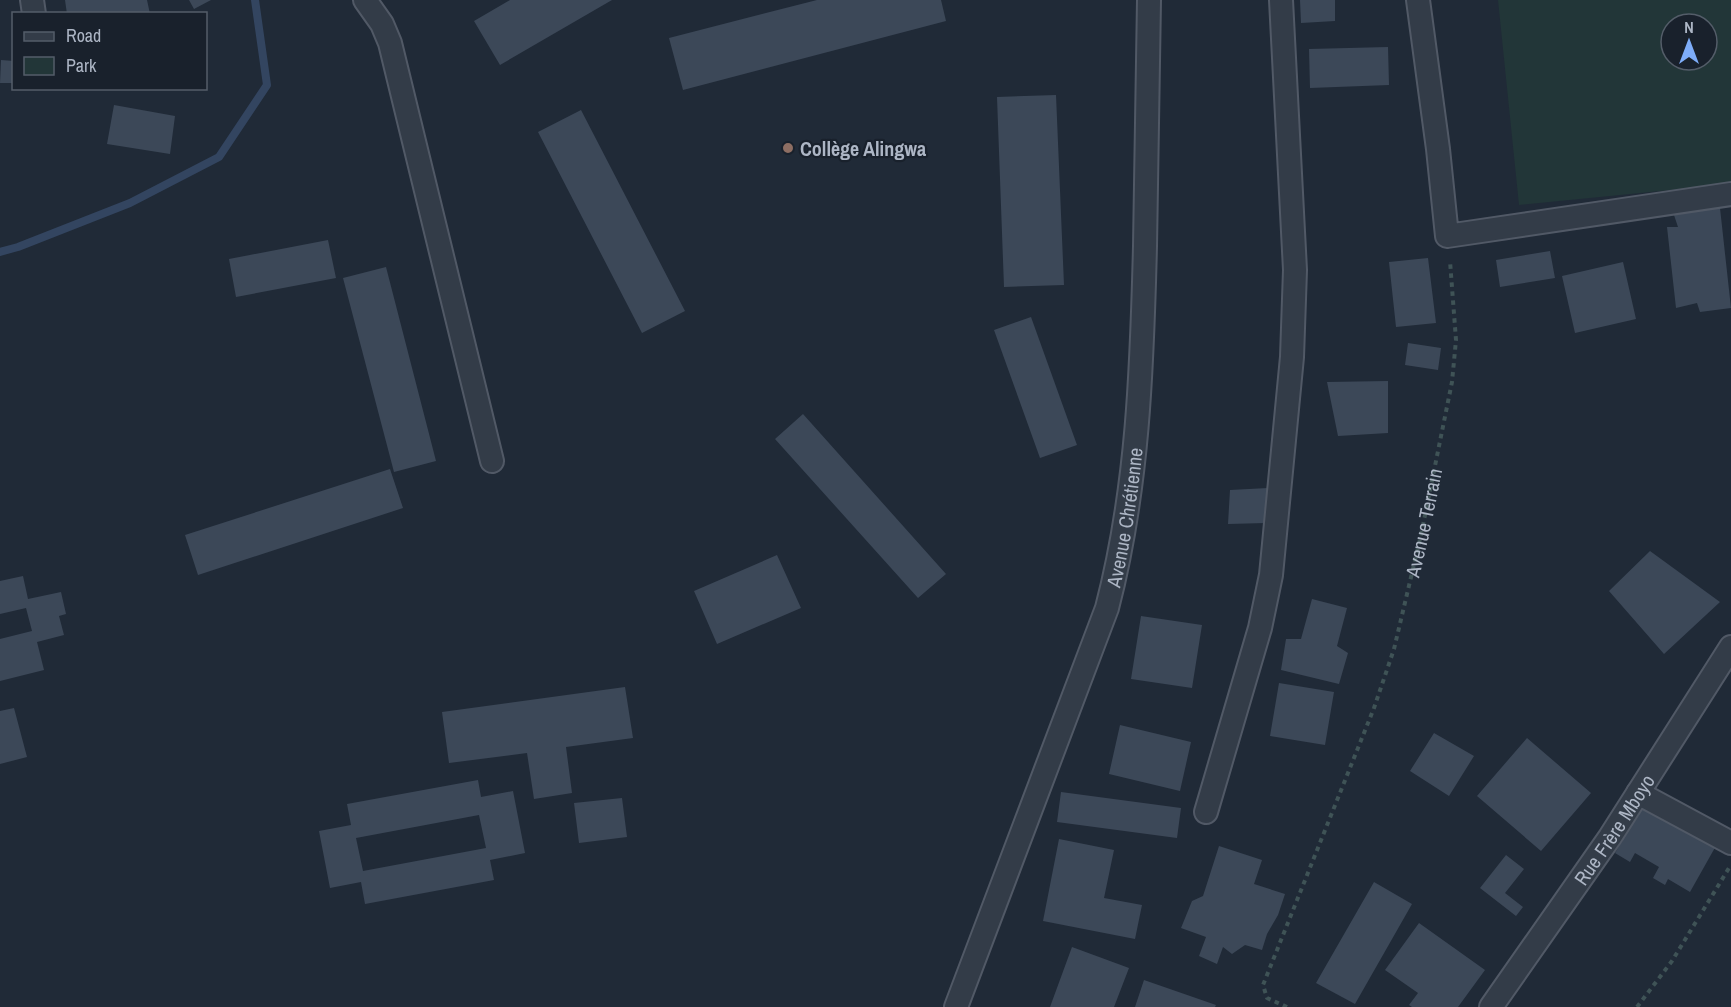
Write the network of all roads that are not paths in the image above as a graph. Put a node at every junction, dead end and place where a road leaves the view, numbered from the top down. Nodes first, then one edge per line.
1 (365, 0) edge
2 (1149, 0) edge
3 (1281, 0) edge
4 (1418, 0) edge
5 (1731, 194) edge
6 (492, 461) dead end
7 (1731, 646) edge
8 (1638, 793) junction
9 (1206, 812) dead end
10 (1731, 843) edge
11 (956, 1007) edge
12 (1491, 1007) edge

1 - 6 street
2 - 11 street, Avenue Chrétienne
3 - 9 street
4 - 5 street
7 - 8 street, Rue Frère Mboyo
8 - 10 street
8 - 12 street, Rue Frère Mboyo

